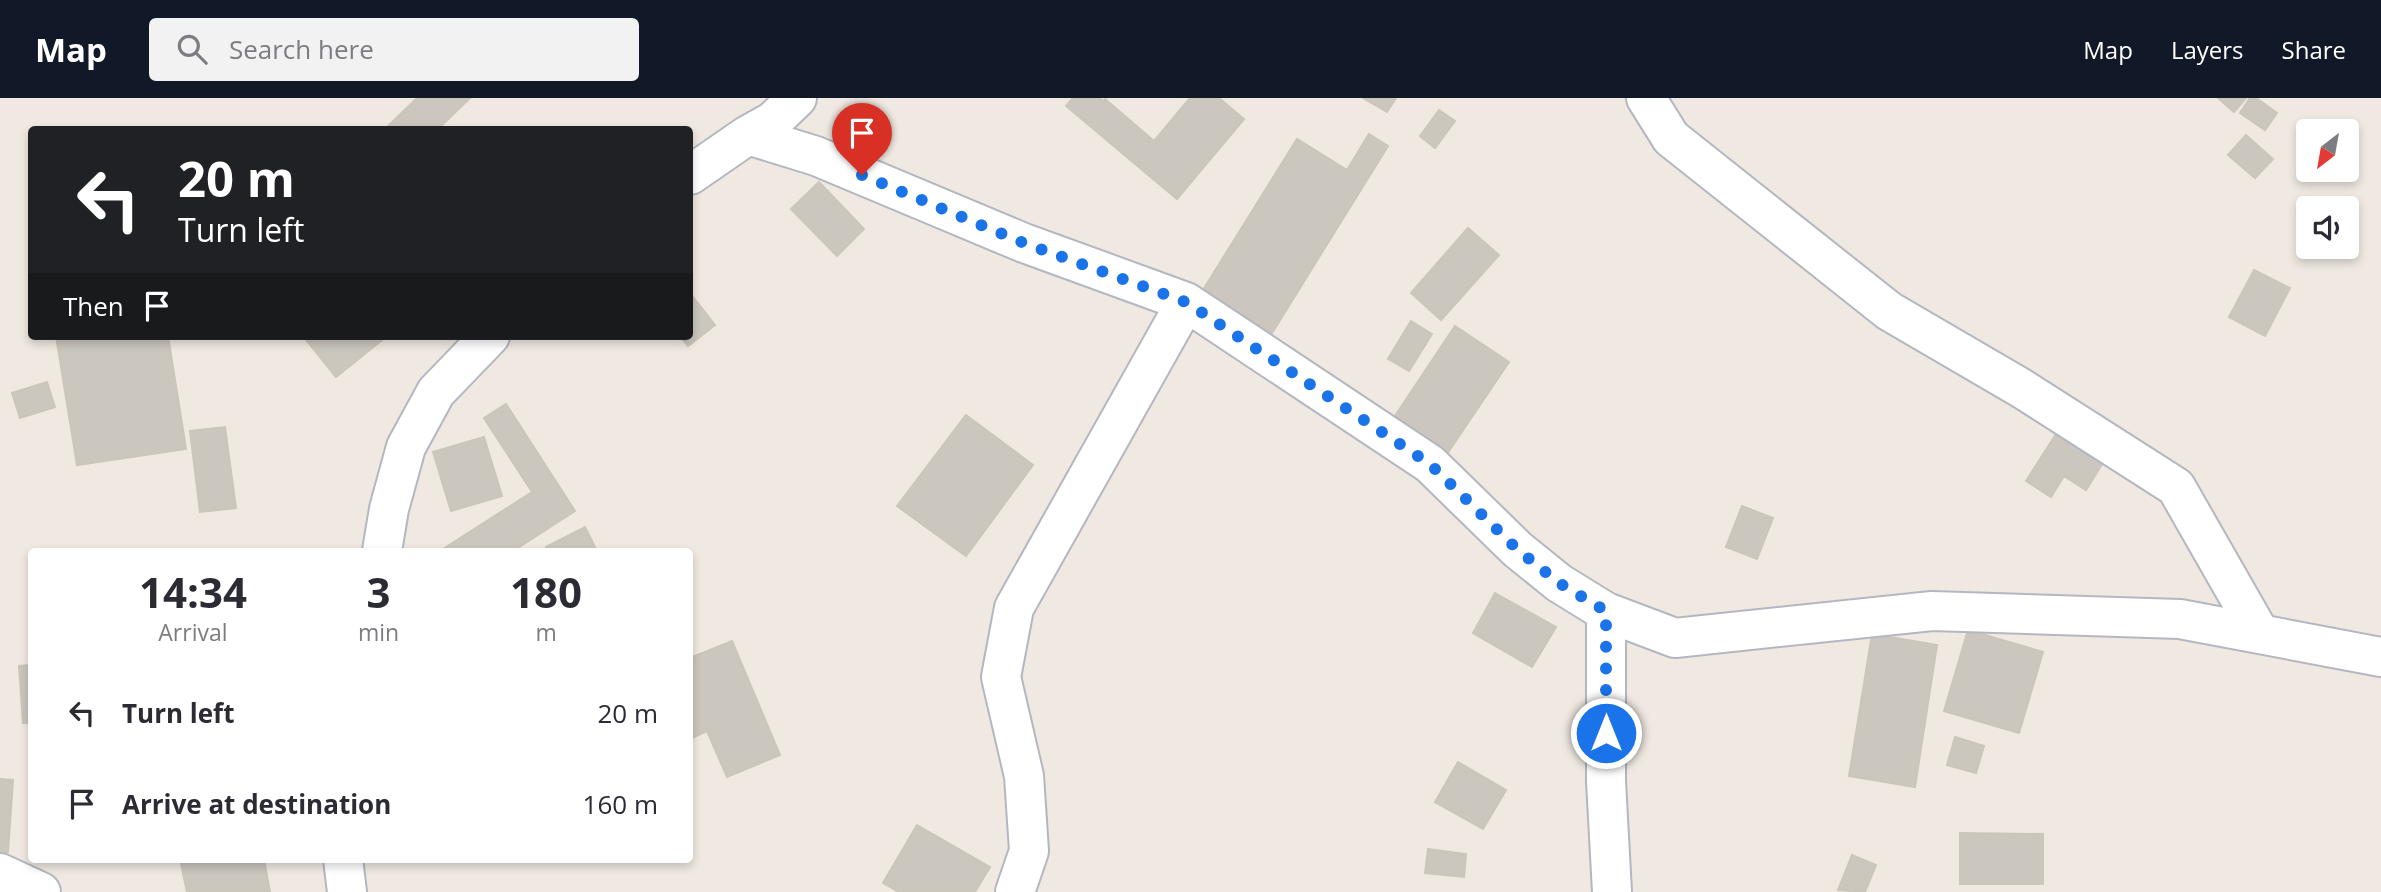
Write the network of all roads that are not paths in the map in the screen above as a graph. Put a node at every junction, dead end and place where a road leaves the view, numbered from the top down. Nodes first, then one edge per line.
1 (797, 98) edge
2 (1646, 98) edge
3 (748, 135) junction
4 (693, 174) edge
5 (1186, 302) junction
6 (486, 340) edge
7 (382, 548) edge
8 (1606, 611) junction
9 (2260, 634) junction
10 (2381, 657) edge
11 (343, 863) edge
12 (0, 873) edge
13 (41, 892) edge
14 (346, 892) edge
15 (1015, 892) edge
16 (1612, 892) edge

1 - 3 street
2 - 9 street
3 - 4 street
3 - 5 street
5 - 8 street
5 - 15 street
6 - 7 street
8 - 9 street
8 - 16 street
9 - 10 street
11 - 14 street
12 - 13 street

